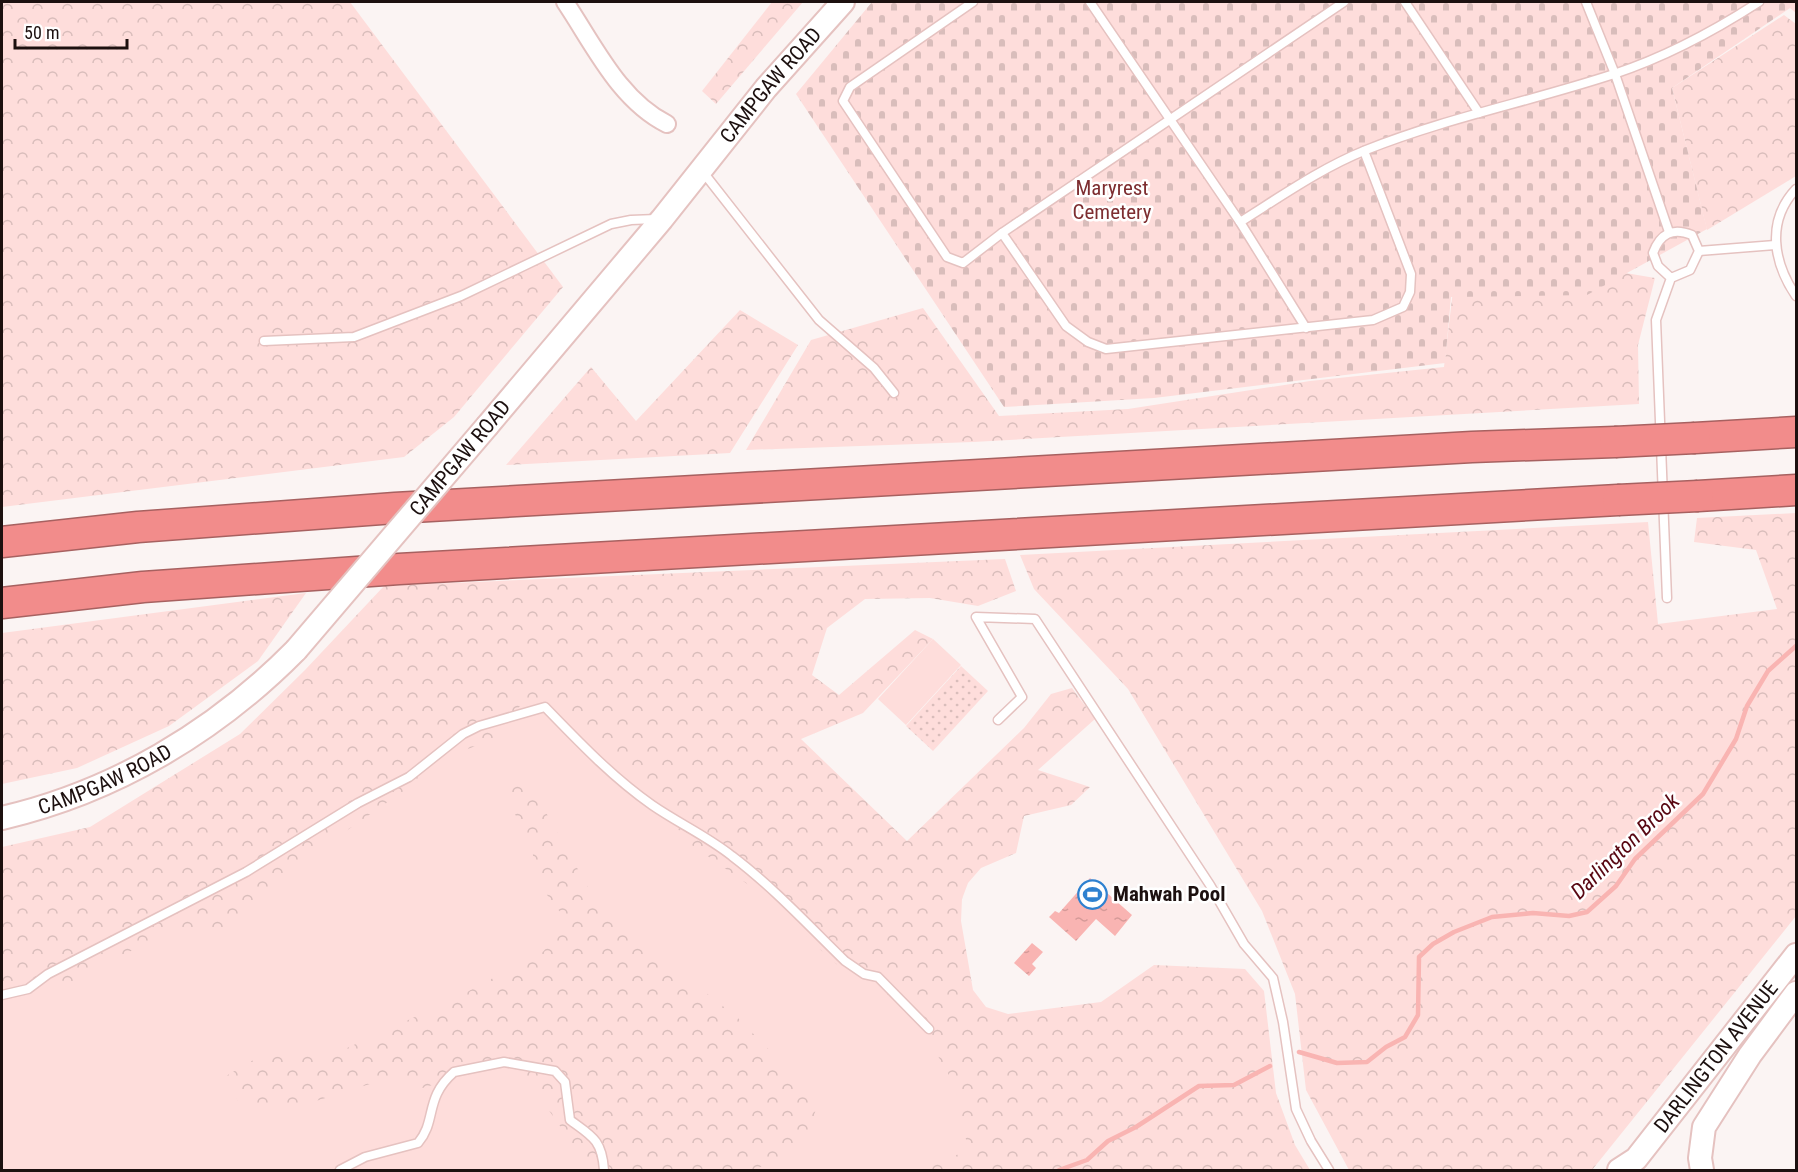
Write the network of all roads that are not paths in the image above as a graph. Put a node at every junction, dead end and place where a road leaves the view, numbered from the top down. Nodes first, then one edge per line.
1 (565, 2) edge
2 (843, 2) edge
3 (973, 2) edge
4 (1090, 2) edge
5 (1344, 2) edge
6 (1405, 2) edge
7 (1586, 2) edge
8 (1760, 2) edge
9 (1615, 74) junction
10 (1479, 113) junction
11 (1169, 119) junction
12 (668, 124) dead end
13 (1364, 151) junction
14 (700, 170) junction
15 (1797, 189) edge
16 (662, 219) junction
17 (1240, 222) junction
18 (1669, 232) junction
19 (1002, 233) junction
20 (1775, 245) junction
21 (1699, 251) junction
22 (1671, 278) junction
23 (1797, 296) edge
24 (1306, 328) junction
25 (264, 342) dead end
26 (894, 393) dead end
27 (1797, 432) edge
28 (1797, 490) edge
29 (2, 542) edge
30 (1667, 598) dead end
31 (2, 603) edge
32 (999, 720) dead end
33 (2, 818) edge
34 (1797, 955) edge
35 (1797, 993) edge
36 (2, 995) edge
37 (929, 1029) dead end
38 (1637, 1168) edge
39 (340, 1170) edge
40 (604, 1170) edge
41 (1329, 1170) edge
42 (1702, 1170) edge

1 - 12 street
2 - 14 main road, CAMPGAW ROAD
3 - 19 lane
4 - 11 lane
5 - 11 lane
6 - 10 lane
7 - 9 lane
8 - 9 lane
9 - 10 lane
9 - 18 lane
10 - 13 lane
11 - 17 lane
11 - 19 lane
13 - 17 lane
13 - 24 lane
14 - 16 main road, CAMPGAW ROAD
14 - 26 lane
15 - 20 lane
16 - 25 lane
16 - 33 main road, CAMPGAW ROAD, bridge
17 - 24 lane
18 - 21 lane
18 - 22 lane
19 - 24 lane
20 - 21 lane
20 - 23 lane
21 - 22 lane
22 - 30 lane
27 - 29 highway, bridge
28 - 31 highway, bridge
32 - 41 lane
34 - 38 main road, DARLINGTON AVENUE
35 - 42 main road
36 - 37 lane
39 - 40 lane

